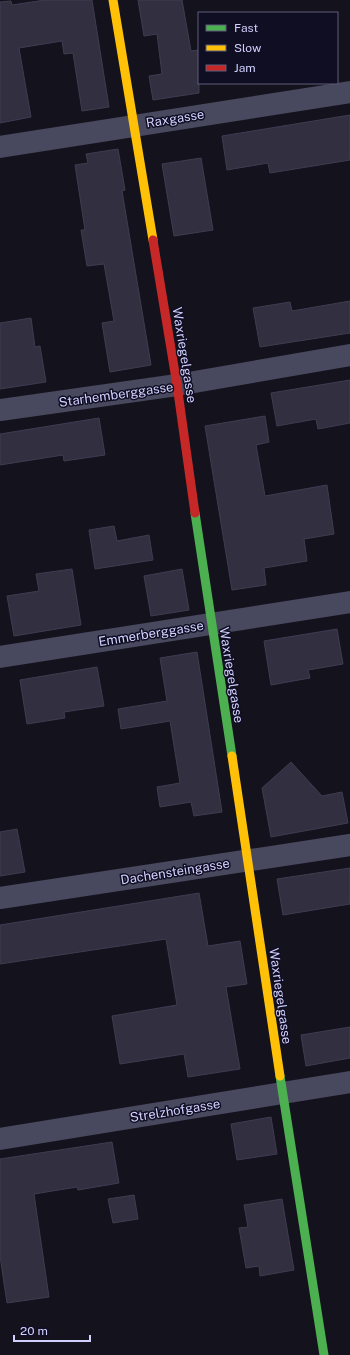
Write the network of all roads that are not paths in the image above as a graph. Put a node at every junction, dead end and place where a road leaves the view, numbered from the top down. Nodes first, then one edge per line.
1 (113, 0) edge
2 (350, 92) edge
3 (134, 125) junction
4 (0, 147) edge
5 (350, 355) edge
6 (177, 385) junction
7 (0, 410) edge
8 (350, 602) edge
9 (211, 624) junction
10 (0, 657) edge
11 (350, 845) edge
12 (249, 859) junction
13 (0, 898) edge
14 (350, 1082) edge
15 (282, 1092) junction
16 (0, 1139) edge
17 (324, 1355) edge

1 - 3 street, Waxriegelgasse
2 - 3 street, Raxgasse
3 - 4 street, Raxgasse
3 - 6 street, Waxriegelgasse
5 - 6 street, Starhemberggasse
6 - 7 street, Starhemberggasse
6 - 9 street, Waxriegelgasse
8 - 9 street, Emmerberggasse
9 - 10 street, Emmerberggasse
9 - 12 street, Waxriegelgasse
11 - 12 street, Dachensteingasse
12 - 13 street, Dachensteingasse
12 - 15 street, Waxriegelgasse
14 - 15 street, Strelzhofgasse
15 - 16 street, Strelzhofgasse
15 - 17 street, Waxriegelgasse

